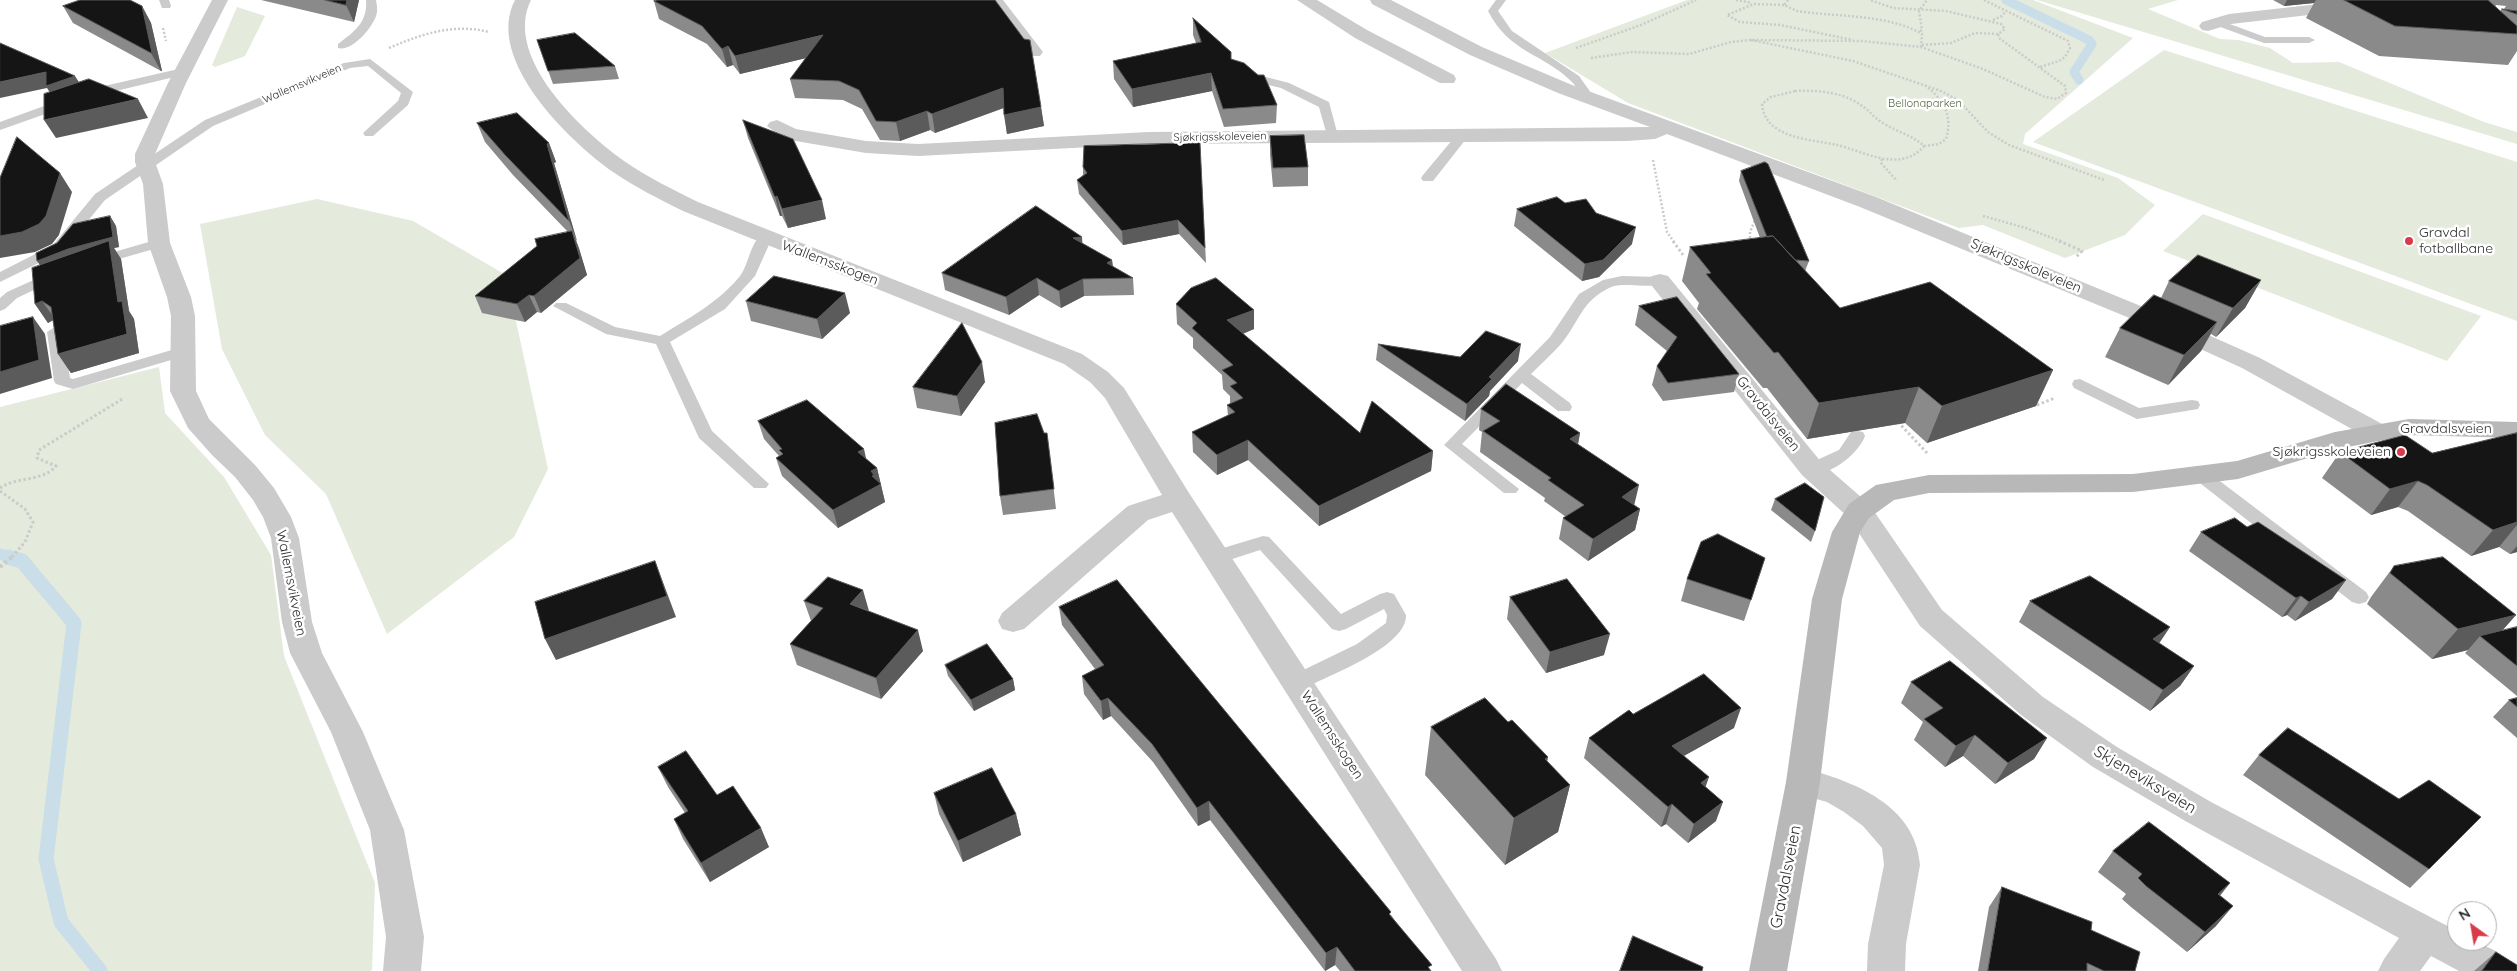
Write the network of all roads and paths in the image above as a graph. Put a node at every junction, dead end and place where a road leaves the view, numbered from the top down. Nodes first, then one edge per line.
1 (220, 0) edge
2 (371, 0) edge
3 (523, 0) edge
4 (994, 0) edge
5 (1305, 0) edge
6 (1378, 0) edge
7 (1501, 0) edge
8 (1696, 0) edge
9 (1736, 0) edge
10 (1788, 0) edge
11 (1870, 0) edge
12 (1927, 0) edge
13 (1984, 0) edge
14 (1754, 4) junction
15 (1784, 5) junction
16 (2362, 5) edge
17 (1920, 9) junction
18 (2006, 11) junction
19 (1992, 20) junction
20 (162, 23) dead end
21 (2213, 25) joint
22 (1920, 31) junction
23 (1998, 34) junction
24 (1750, 40) junction
25 (2309, 40) dead end
26 (1861, 42) junction
27 (517, 45) junction
28 (342, 46) dead end
29 (1922, 46) junction
30 (1034, 52) edge
31 (1558, 54) junction
32 (1544, 60) junction
33 (348, 65) junction
34 (2040, 67) junction
35 (178, 73) junction
36 (1237, 73) edge
37 (1447, 79) dead end
38 (1926, 86) junction
39 (1588, 98) junction
40 (0, 126) edge
41 (777, 126) dead end
42 (1660, 129) junction
43 (369, 133) dead end
44 (1343, 136) junction
45 (1462, 136) junction
46 (1924, 146) junction
47 (147, 167) junction
48 (1428, 178) dead end
49 (2104, 180) dead end
50 (1756, 219) edge
51 (765, 238) junction
52 (159, 243) junction
53 (1752, 246) edge
54 (1683, 256) dead end
55 (0, 278) edge
56 (1660, 281) joint
57 (0, 306) edge
58 (561, 306) dead end
59 (54, 326) edge
60 (662, 341) junction
61 (182, 352) junction
62 (1522, 375) junction
63 (2080, 384) dead end
64 (127, 396) dead end
65 (2192, 405) dead end
66 (1564, 407) dead end
67 (1893, 416) edge
68 (2517, 430) edge
69 (2377, 432) junction
70 (1857, 436) dead end
71 (1812, 469) junction
72 (2202, 476) junction
73 (1961, 483) junction
74 (760, 484) dead end
75 (1510, 489) dead end
76 (0, 490) edge
77 (1179, 500) junction
78 (1859, 511) junction
79 (1217, 557) junction
80 (1, 567) edge
81 (2359, 597) dead end
82 (1014, 621) dead end
83 (1298, 682) junction
84 (1803, 782) junction
85 (2425, 934) junction
86 (402, 971) edge
87 (1483, 971) edge
88 (1768, 971) edge
89 (1886, 971) edge
90 (2397, 971) edge
91 (2495, 971) edge

1 - 35 street, Wallemsvikveien
2 - 28 lane, Wallemsvikveien
3 - 27 street, Wallemsskogen
4 - 30 street
5 - 37 street
6 - 39 street, Sjøkrigsskoleveien
7 - 32 lane
8 - 31 path
9 - 14 path
10 - 15 path
11 - 17 path
12 - 17 path
13 - 18 path
14 - 15 path
14 - 26 path
15 - 22 path
16 - 21 street
17 - 19 path
17 - 22 path
18 - 19 path
18 - 34 path
19 - 23 path
20 - 35 path
21 - 25 lane
22 - 29 path
23 - 29 path
23 - 34 path
24 - 26 path
24 - 31 path
24 - 38 path
26 - 29 path
27 - 33 path
27 - 51 street, Wallemsskogen
29 - 34 path
31 - 32 path
32 - 39 lane
33 - 43 lane, Wallemsvikveien
33 - 47 lane, Wallemsvikveien
35 - 40 lane
35 - 47 street, Wallemsvikveien
36 - 44 lane
38 - 46 path
38 - 49 path
39 - 42 street, Sjøkrigsskoleveien
41 - 44 street, Sjøkrigsskoleveien
42 - 45 street, Sjøkrigsskoleveien
42 - 54 path
42 - 69 street, Sjøkrigsskoleveien
44 - 45 street, Sjøkrigsskoleveien
45 - 48 lane
46 - 46 path
47 - 52 street, Wallemsvikveien
47 - 55 lane, Wallemsvikveien
50 - 53 path
51 - 60 lane
51 - 77 street, Wallemsskogen
52 - 57 lane
52 - 61 street, Wallemsvikveien
56 - 62 lane, Gravdalsveien
56 - 71 street, Gravdalsveien
58 - 60 lane
59 - 61 lane
60 - 74 lane
61 - 86 street, Wallemsvikveien
62 - 66 lane
62 - 75 lane, Gravdalsveien
63 - 65 lane
64 - 76 path
67 - 73 path
68 - 69 main road, Gravdalsveien
69 - 72 main road, Gravdalsveien
70 - 71 lane
71 - 78 street, Gravdalsveien
72 - 73 main road, Gravdalsveien
72 - 81 lane
73 - 78 main road, Gravdalsveien
76 - 80 path
77 - 79 street, Wallemsskogen
77 - 82 street
78 - 84 main road, Gravdalsveien
78 - 85 street, Skjeneviksveien
79 - 83 street, Wallemsskogen
79 - 83 lane
83 - 87 street, Wallemsskogen
84 - 88 main road, Gravdalsveien
84 - 89 street
85 - 90 street
85 - 91 street, Skjeneviksveien

